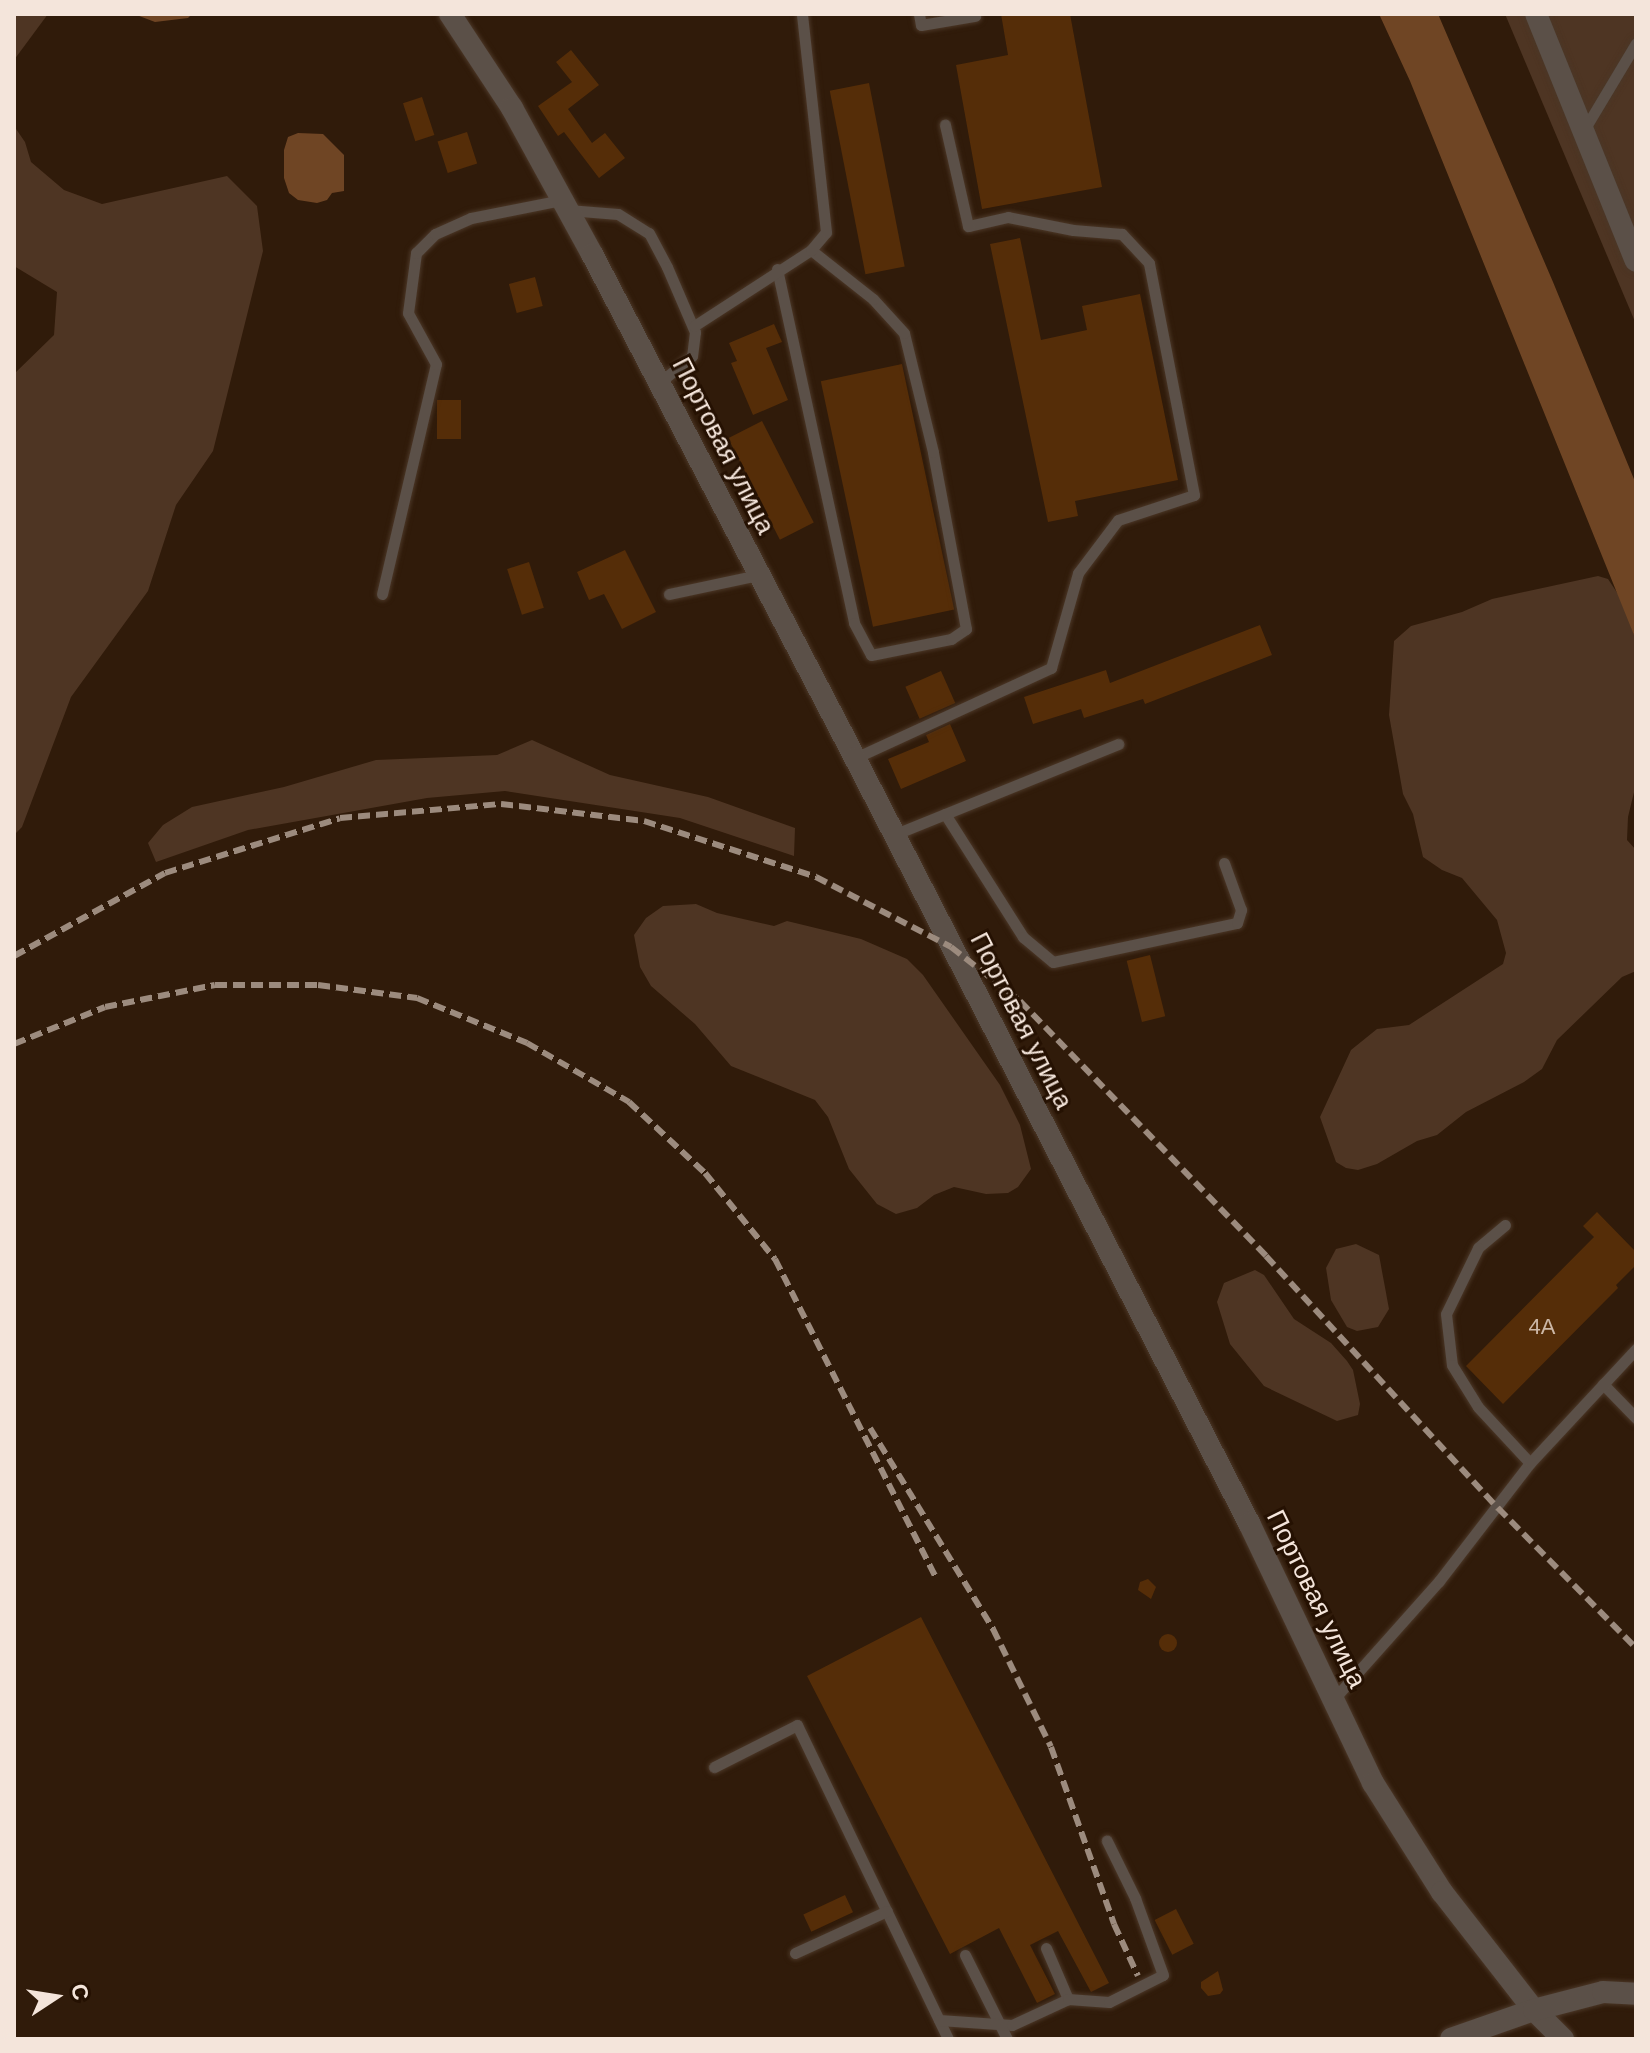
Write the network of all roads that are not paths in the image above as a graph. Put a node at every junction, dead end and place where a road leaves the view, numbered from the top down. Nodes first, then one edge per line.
1 (450, 14) edge
2 (802, 14) edge
3 (919, 14) edge
4 (1536, 14) edge
5 (975, 16) edge
6 (1636, 43) edge
7 (945, 125) dead end
8 (1583, 130) junction
9 (565, 205) junction
10 (811, 250) junction
11 (1636, 261) edge
12 (777, 269) junction
13 (694, 326) junction
14 (659, 383) junction
15 (758, 575) junction
16 (382, 594) dead end
17 (669, 594) dead end
18 (1118, 744) dead end
19 (855, 758) junction
20 (945, 814) junction
21 (892, 835) junction
22 (1224, 863) dead end
23 (1505, 1225) dead end
24 (1636, 1349) edge
25 (1603, 1384) junction
26 (1636, 1418) edge
27 (1530, 1463) junction
28 (1333, 1700) junction
29 (714, 1767) dead end
30 (1107, 1841) dead end
31 (887, 1911) junction
32 (1046, 1948) dead end
33 (795, 1953) dead end
34 (965, 1955) dead end
35 (1636, 1994) edge
36 (1068, 1999) junction
37 (1534, 2010) junction
38 (939, 2020) junction
39 (999, 2023) junction
40 (948, 2039) edge
41 (1007, 2039) edge
42 (1451, 2039) edge
43 (1563, 2039) edge

1 - 9 street, Портовая улица
2 - 10 lane
3 - 5 lane
4 - 8 street
6 - 8 lane
7 - 19 lane
8 - 11 street
9 - 13 lane
9 - 14 street, Портовая улица
9 - 16 lane
10 - 12 lane
10 - 12 lane
12 - 13 lane
13 - 14 lane
14 - 15 street, Портовая улица
15 - 17 lane
15 - 19 street, Портовая улица
18 - 20 lane
19 - 21 street, Портовая улица
20 - 21 lane
20 - 22 lane
21 - 28 street, Портовая улица
23 - 27 lane
24 - 25 lane
25 - 26 lane
25 - 27 lane
27 - 28 lane
28 - 37 street, Портовая улица
29 - 31 lane
30 - 36 lane
31 - 33 lane
31 - 38 lane
32 - 36 lane
34 - 39 lane
35 - 37 street
36 - 39 lane
37 - 42 street
37 - 43 street, Портовая улица
38 - 39 lane
38 - 40 lane
39 - 41 lane

